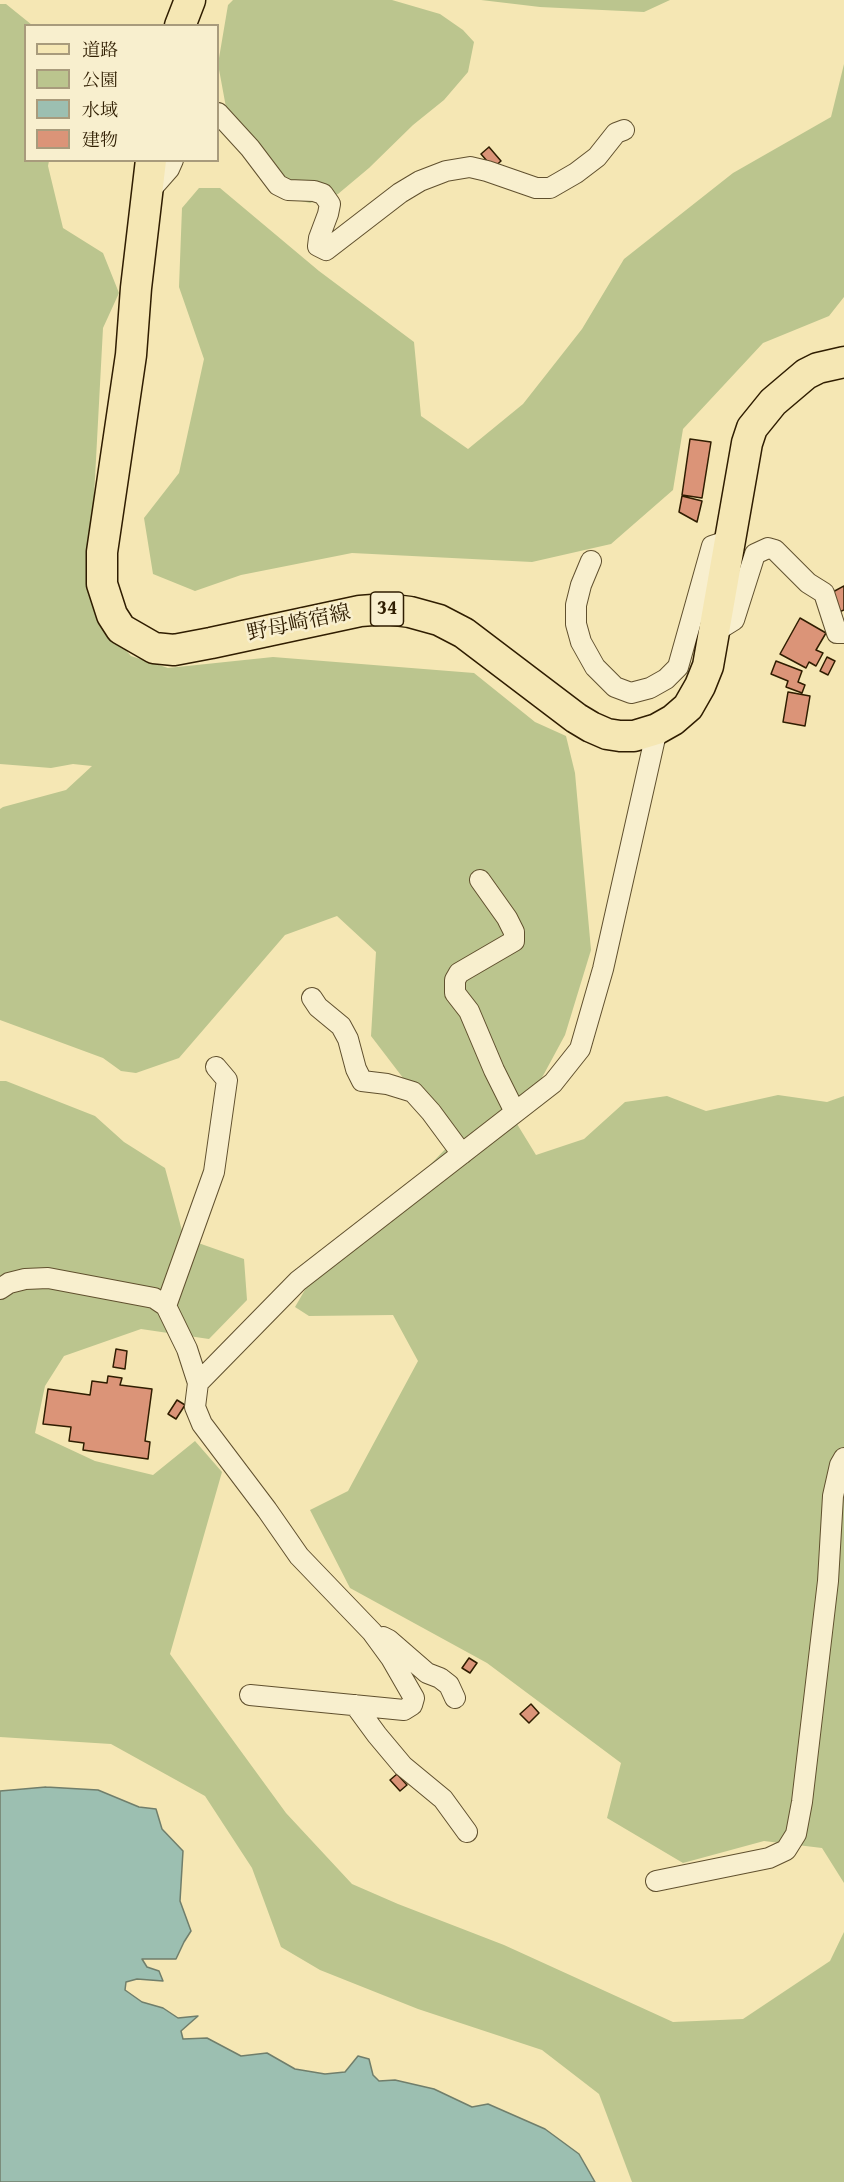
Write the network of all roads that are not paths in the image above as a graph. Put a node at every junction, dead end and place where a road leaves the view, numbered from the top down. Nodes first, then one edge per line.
1 (190, 0) edge
2 (181, 24) edge
3 (219, 114) edge
4 (624, 130) dead end
5 (151, 162) edge
6 (172, 162) edge
7 (147, 194) junction
8 (844, 362) edge
9 (730, 540) junction
10 (591, 561) dead end
11 (714, 633) junction
12 (844, 633) edge
13 (657, 729) junction
14 (480, 880) dead end
15 (312, 998) dead end
16 (216, 1068) dead end
17 (515, 1112) junction
18 (462, 1154) junction
19 (0, 1289) edge
20 (166, 1306) junction
21 (198, 1383) junction
22 (844, 1458) edge
23 (372, 1632) junction
24 (250, 1695) dead end
25 (455, 1698) dead end
26 (355, 1705) junction
27 (467, 1832) dead end
28 (656, 1881) dead end

1 - 2 main road
3 - 4 street
5 - 7 main road, 野母崎宿線 / 34
6 - 7 street
7 - 13 main road, 野母崎宿線 / 34
8 - 9 main road, 野母崎宿線 / 34
9 - 10 street
9 - 11 main road, 野母崎宿線 / 34
11 - 12 street
11 - 13 main road, 野母崎宿線 / 34
13 - 17 street
14 - 17 street
15 - 18 street
16 - 20 street
17 - 18 street
18 - 21 street
19 - 20 street
20 - 21 street
21 - 23 street
22 - 28 street
23 - 25 street
23 - 26 street
24 - 26 street
26 - 27 street

